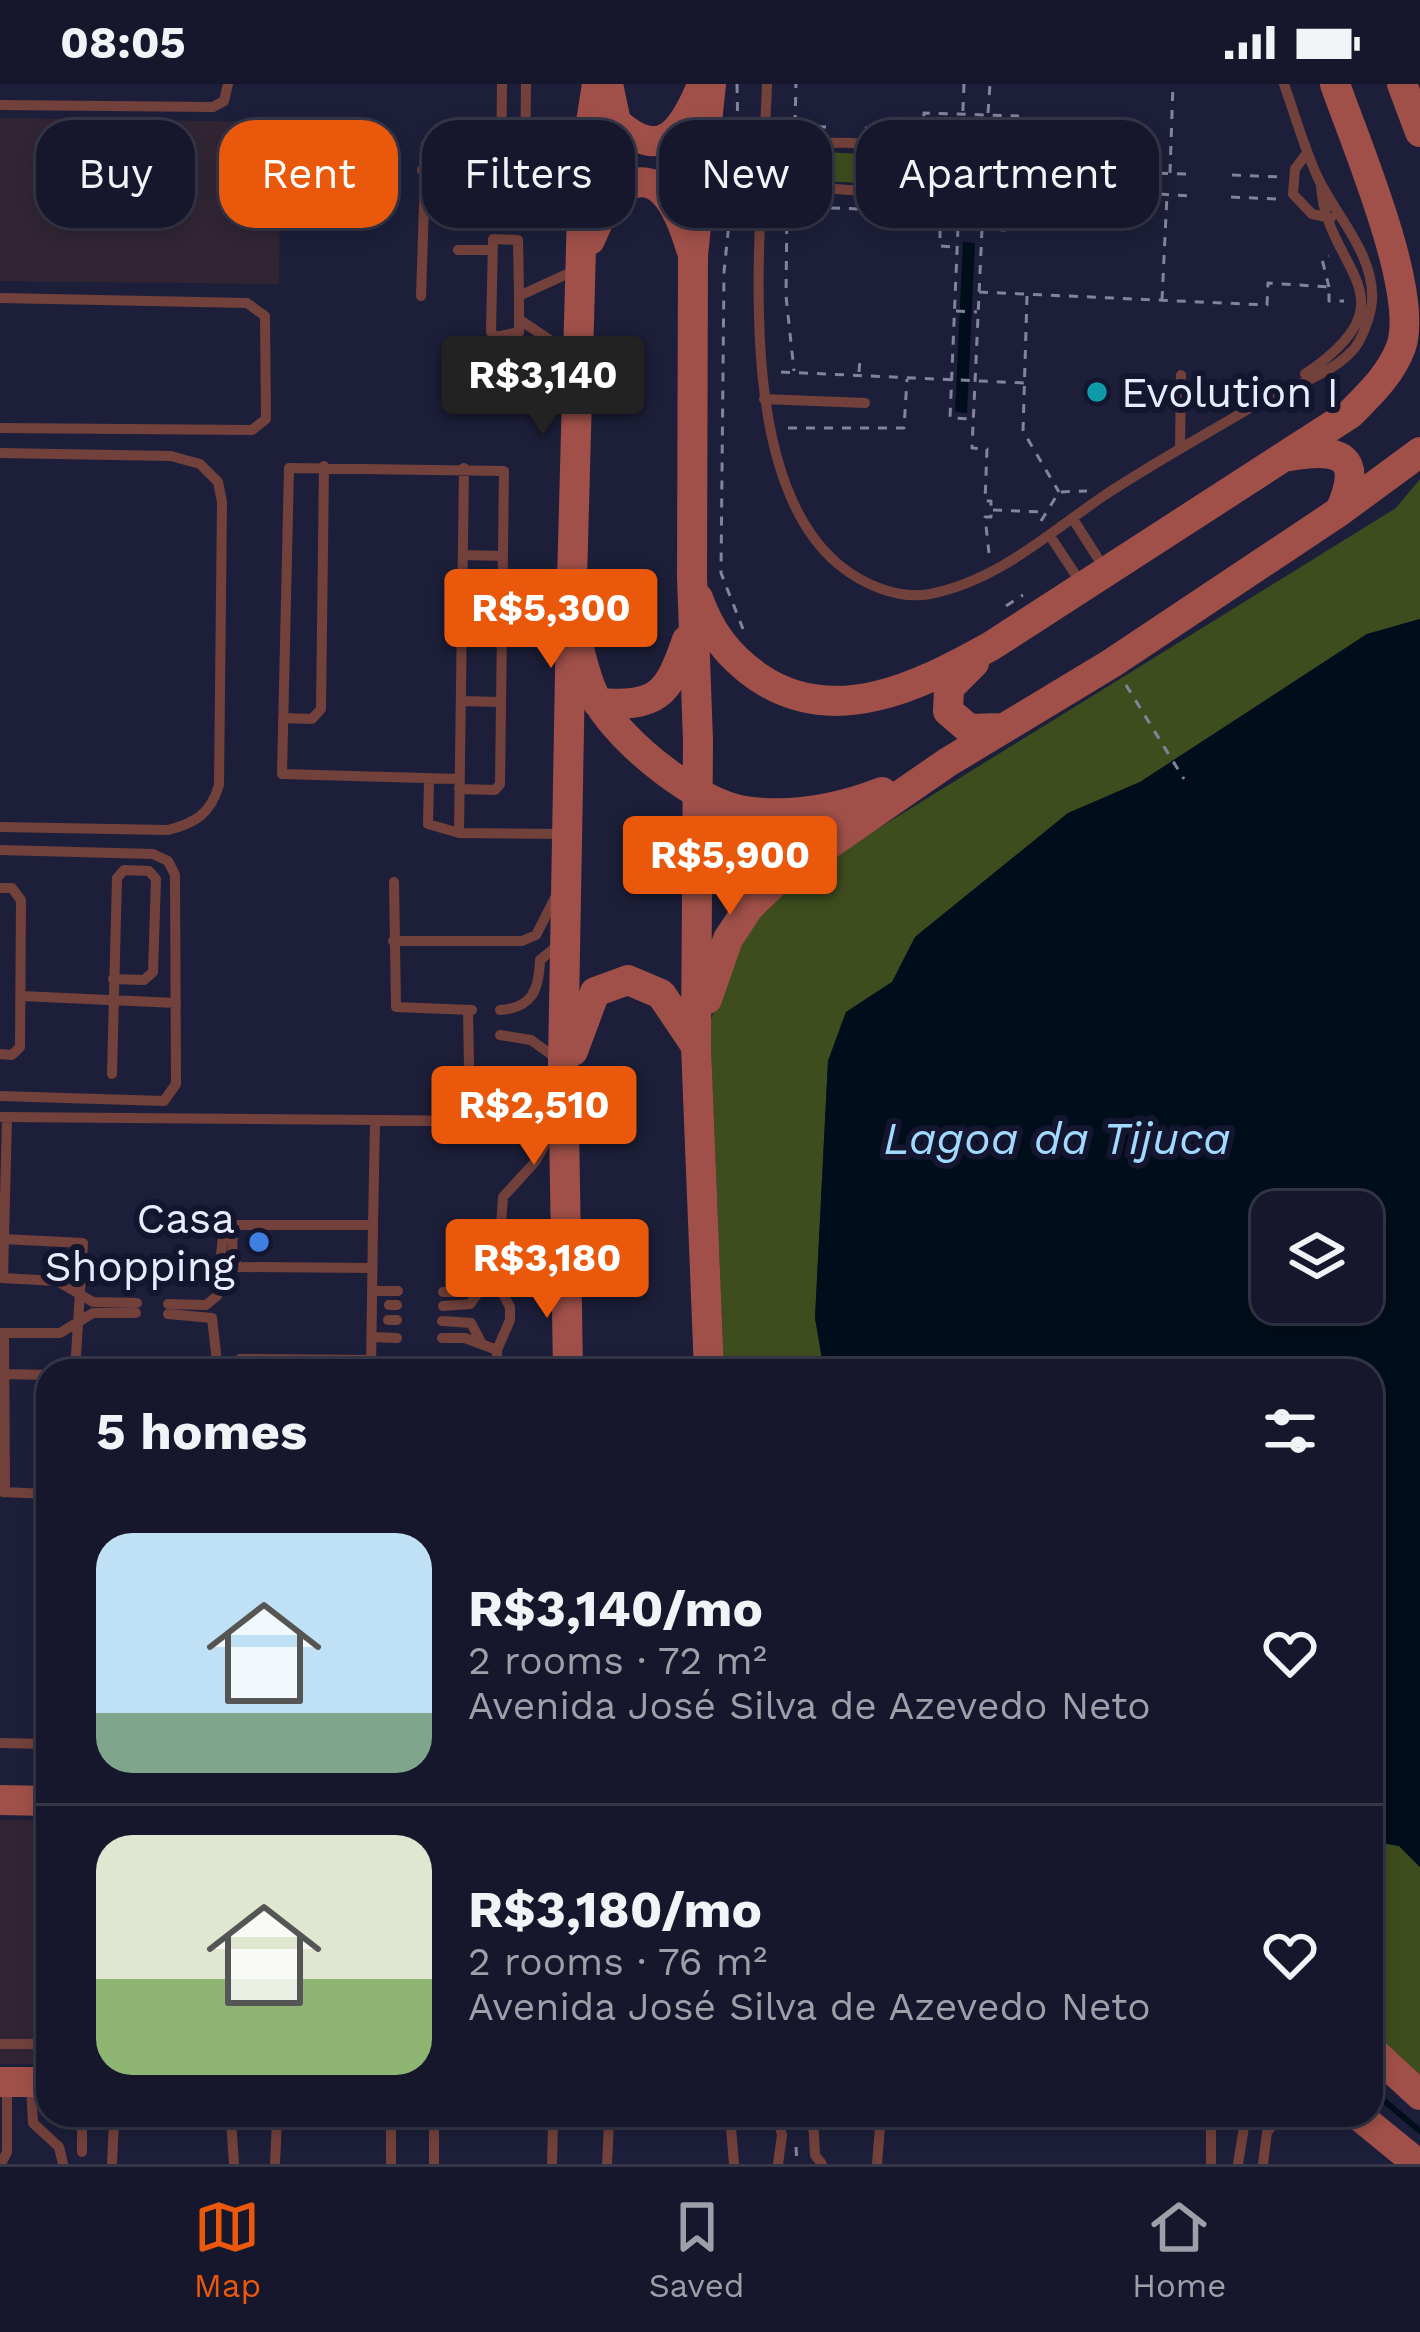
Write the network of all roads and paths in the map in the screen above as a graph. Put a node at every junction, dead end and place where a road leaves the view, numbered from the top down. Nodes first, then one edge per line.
1 (229, 84) edge
2 (502, 84) edge
3 (526, 84) edge
4 (597, 84) edge
5 (608, 84) edge
6 (706, 84) edge
7 (737, 84) edge
8 (767, 84) edge
9 (796, 84) edge
10 (964, 84) edge
11 (990, 84) edge
12 (1173, 84) edge
13 (1284, 84) edge
14 (1335, 84) edge
15 (1402, 84) edge
16 (0, 105) edge
17 (965, 115) junction
18 (985, 115) junction
19 (1019, 116) dead end
20 (707, 119) joint
21 (502, 120) edge
22 (526, 120) edge
23 (592, 120) edge
24 (715, 120) edge
25 (739, 120) edge
26 (766, 120) edge
27 (794, 120) edge
28 (924, 120) edge
29 (965, 120) edge
30 (832, 128) edge
31 (837, 128) dead end
32 (1420, 132) edge
33 (1307, 153) junction
34 (422, 170) edge
35 (1159, 173) edge
36 (1170, 173) junction
37 (1191, 174) dead end
38 (1232, 175) dead end
39 (1288, 178) dead end
40 (1159, 194) edge
41 (1167, 195) junction
42 (1191, 196) dead end
43 (1231, 197) dead end
44 (1291, 200) dead end
45 (1334, 217) junction
46 (582, 228) edge
47 (701, 228) edge
48 (720, 228) edge
49 (763, 228) edge
50 (788, 228) edge
51 (940, 228) edge
52 (958, 228) edge
53 (970, 228) edge
54 (982, 229) junction
55 (1006, 230) dead end
56 (957, 247) junction
57 (458, 250) dead end
58 (491, 250) junction
59 (693, 255) junction
60 (582, 264) junction
61 (979, 292) junction
62 (1027, 294) junction
63 (421, 296) dead end
64 (519, 296) junction
65 (0, 298) edge
66 (1162, 300) junction
67 (1360, 300) junction
68 (957, 311) junction
69 (975, 312) junction
70 (520, 320) junction
71 (579, 359) junction
72 (860, 359) dead end
73 (761, 372) junction
74 (794, 372) junction
75 (860, 374) junction
76 (1181, 376) dead end
77 (907, 377) junction
78 (954, 380) junction
79 (972, 381) junction
80 (1293, 382) junction
81 (1024, 383) junction
82 (764, 399) junction
83 (866, 404) dead end
84 (973, 419) junction
85 (0, 428) edge
86 (771, 430) junction
87 (1180, 449) junction
88 (1420, 452) edge
89 (0, 453) edge
90 (1278, 458) junction
91 (324, 466) junction
92 (464, 468) junction
93 (1059, 492) junction
94 (1102, 497) junction
95 (991, 510) junction
96 (1340, 511) junction
97 (1044, 512) junction
98 (1072, 519) junction
99 (1047, 538) junction
100 (463, 555) junction
101 (503, 556) junction
102 (998, 568) junction
103 (692, 577) junction
104 (1096, 581) junction
105 (1030, 590) dead end
106 (995, 614) dead end
107 (571, 617) junction
108 (692, 624) junction
109 (746, 635) dead end
110 (991, 646) junction
111 (1112, 663) junction
112 (461, 701) junction
113 (501, 702) junction
114 (598, 703) junction
115 (283, 718) junction
116 (1004, 728) junction
117 (948, 762) junction
118 (428, 779) junction
119 (1184, 779) dead end
120 (459, 784) junction
121 (695, 792) junction
122 (0, 827) edge
123 (459, 833) junction
124 (567, 834) junction
125 (0, 850) edge
126 (394, 882) dead end
127 (565, 886) junction
128 (0, 888) edge
129 (393, 941) junction
130 (564, 942) junction
131 (113, 979) junction
132 (21, 996) junction
133 (112, 1000) junction
134 (176, 1003) junction
135 (500, 1010) dead end
136 (500, 1035) dead end
137 (696, 1046) junction
138 (0, 1054) edge
139 (469, 1065) dead end
140 (563, 1070) junction
141 (112, 1074) dead end
142 (0, 1096) edge
143 (3, 1117) edge
144 (375, 1121) junction
145 (559, 1129) junction
146 (233, 1223) junction
147 (373, 1225) junction
148 (3, 1239) junction
149 (568, 1258) junction
150 (372, 1268) junction
151 (2, 1278) edge
152 (497, 1283) junction
153 (480, 1290) junction
154 (372, 1291) junction
155 (443, 1292) dead end
156 (83, 1295) junction
157 (395, 1300) dead end
158 (443, 1306) dead end
159 (442, 1321) dead end
160 (82, 1323) junction
161 (2, 1334) edge
162 (372, 1337) junction
163 (397, 1337) dead end
164 (442, 1338) dead end
165 (482, 1344) junction
166 (497, 1350) junction
167 (77, 1359) edge
168 (217, 1359) edge
169 (372, 1359) edge
170 (497, 1359) edge
171 (568, 1359) edge
172 (589, 1359) edge
173 (709, 1359) edge
174 (4, 1374) junction
175 (36, 1375) edge
176 (2, 1492) edge
177 (36, 1493) edge
178 (0, 1743) edge
179 (36, 1744) edge
180 (0, 1801) edge
181 (36, 1801) edge
182 (0, 2044) edge
183 (36, 2044) edge
184 (1383, 2061) edge
185 (21, 2082) edge
186 (1420, 2095) edge
187 (36, 2126) edge
188 (37, 2127) edge
189 (82, 2127) edge
190 (114, 2127) edge
191 (232, 2127) edge
192 (277, 2127) edge
193 (391, 2127) edge
194 (435, 2127) edge
195 (553, 2127) edge
196 (608, 2127) edge
197 (730, 2127) edge
198 (780, 2127) edge
199 (813, 2127) edge
200 (880, 2127) edge
201 (1211, 2127) edge
202 (1244, 2127) edge
203 (1271, 2127) edge
204 (1373, 2127) edge
205 (82, 2152) dead end
206 (2, 2164) edge
207 (63, 2164) edge
208 (112, 2164) edge
209 (235, 2164) edge
210 (275, 2164) edge
211 (391, 2164) edge
212 (434, 2164) edge
213 (553, 2164) edge
214 (607, 2164) edge
215 (734, 2164) edge
216 (778, 2164) edge
217 (822, 2164) edge
218 (877, 2164) edge
219 (1211, 2164) edge
220 (1238, 2164) edge
221 (1263, 2164) edge
222 (1418, 2164) edge

1 - 16 lane
2 - 21 lane
3 - 22 lane
4 - 23 street
5 - 6 street
6 - 20 street
7 - 25 path
8 - 26 lane
9 - 27 path
10 - 17 path
11 - 18 path
12 - 36 path
13 - 33 lane
14 - 90 street
15 - 32 street
17 - 18 path
17 - 28 path
17 - 29 path
18 - 19 path
20 - 24 path
30 - 31 path
33 - 45 lane
33 - 45 lane
34 - 63 lane
35 - 36 path
36 - 37 path
38 - 39 path
40 - 41 path
41 - 42 path
41 - 66 path
43 - 44 path
45 - 67 lane
45 - 80 lane
46 - 60 street
47 - 59 street
48 - 109 path
49 - 73 lane
50 - 74 path
51 - 56 path
52 - 56 path
53 - 54 path
54 - 55 path
54 - 61 path
56 - 68 path
57 - 58 lane
58 - 64 lane
58 - 70 lane
59 - 60 street
59 - 103 street
60 - 64 lane
60 - 71 street
61 - 62 path
61 - 69 path
62 - 66 path
62 - 81 path
64 - 70 lane
65 - 85 lane
66 - 67 path
67 - 80 lane
68 - 69 path
68 - 78 path
69 - 79 path
70 - 71 lane
71 - 107 street
72 - 75 path
73 - 74 path
73 - 82 lane
74 - 75 path
75 - 77 path
76 - 87 lane
77 - 78 path
77 - 86 path
78 - 79 path
78 - 84 path
79 - 81 path
79 - 84 path
80 - 87 lane
81 - 93 path
82 - 83 lane
82 - 86 lane
84 - 95 path
86 - 102 lane
87 - 94 lane
88 - 96 street
89 - 122 lane
90 - 96 street
90 - 104 street
91 - 92 lane
91 - 115 lane
91 - 115 lane
92 - 100 lane
92 - 101 lane
93 - 94 path
93 - 97 path
94 - 98 lane
95 - 97 path
95 - 102 path
96 - 111 street
97 - 99 path
98 - 99 lane
98 - 104 lane
99 - 102 lane
99 - 104 lane
100 - 101 lane
100 - 112 lane
101 - 113 lane
103 - 108 street
103 - 110 street
104 - 110 street
105 - 106 path
107 - 114 street
107 - 124 street
108 - 114 street
108 - 121 street
110 - 116 street
111 - 116 street
111 - 119 path
112 - 113 lane
112 - 120 lane
113 - 120 lane
114 - 121 street
115 - 118 lane
116 - 117 street
117 - 121 street
117 - 137 street
118 - 120 lane
118 - 123 lane
120 - 123 lane
121 - 137 street
123 - 124 lane
124 - 127 street
125 - 134 lane
126 - 129 lane
127 - 129 lane
127 - 130 street
128 - 132 lane
129 - 139 lane
130 - 135 lane
130 - 140 street
131 - 131 lane
131 - 133 lane
132 - 133 lane
132 - 138 lane
133 - 134 lane
133 - 141 lane
134 - 142 lane
136 - 140 lane
137 - 140 street
137 - 173 street
140 - 145 street
143 - 144 lane
143 - 148 lane
144 - 145 lane
144 - 147 lane
145 - 149 street
145 - 152 lane
146 - 147 lane
146 - 150 lane
146 - 168 lane
147 - 150 lane
148 - 151 lane
148 - 156 lane
149 - 171 street
149 - 172 street
150 - 154 lane
151 - 156 lane
152 - 153 lane
152 - 166 lane
153 - 155 lane
153 - 158 lane
154 - 157 lane
154 - 162 lane
156 - 160 lane
156 - 160 lane
159 - 165 lane
160 - 161 lane
160 - 167 lane
161 - 174 lane
162 - 163 lane
162 - 169 lane
164 - 165 lane
165 - 166 lane
166 - 170 lane
174 - 175 lane
174 - 176 lane
176 - 177 lane
178 - 179 lane
180 - 181 street
182 - 183 lane
184 - 186 street
185 - 187 lane
185 - 206 lane
188 - 207 lane
189 - 205 lane
190 - 208 lane
191 - 209 lane
192 - 210 lane
193 - 211 lane
194 - 212 lane
195 - 213 lane
196 - 214 lane
197 - 215 lane
198 - 216 lane
199 - 217 lane
200 - 218 lane
201 - 219 lane
202 - 220 lane
203 - 221 lane
204 - 222 street

